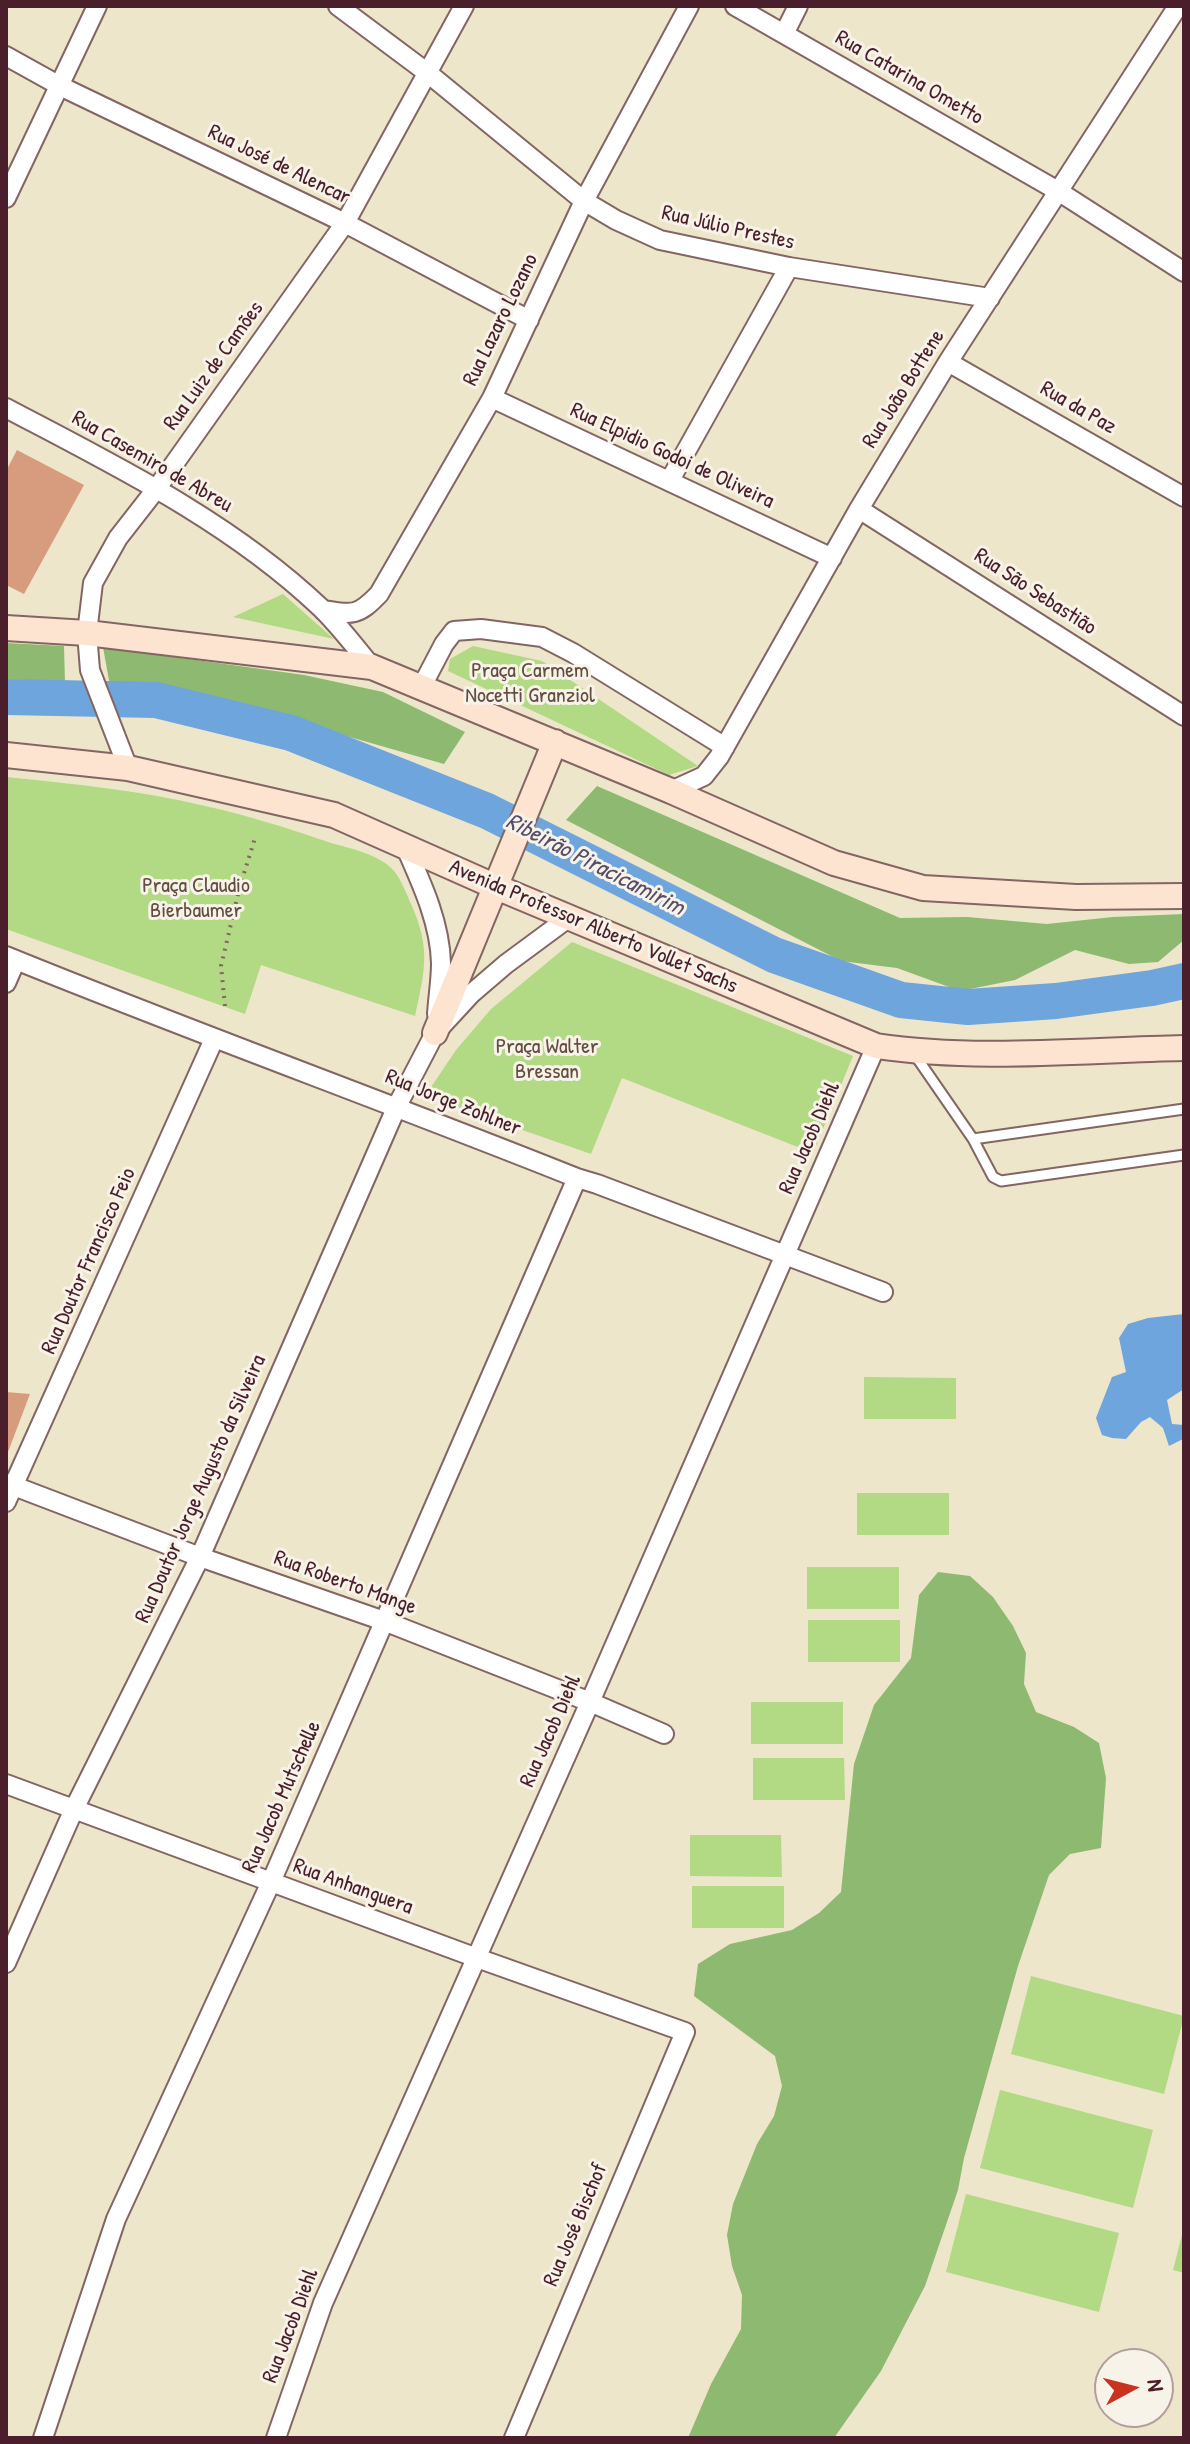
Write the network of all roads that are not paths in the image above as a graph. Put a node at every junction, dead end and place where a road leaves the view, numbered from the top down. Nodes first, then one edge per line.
1 (97, 6) edge
2 (338, 6) edge
3 (464, 6) edge
4 (689, 6) edge
5 (735, 6) edge
6 (798, 6) edge
7 (1173, 8) edge
8 (784, 34) junction
9 (6, 56) edge
10 (429, 74) junction
11 (60, 86) junction
12 (1058, 191) junction
13 (6, 198) edge
14 (584, 201) junction
15 (345, 223) junction
16 (789, 267) junction
17 (1184, 272) edge
18 (990, 298) junction
19 (529, 320) junction
20 (948, 362) junction
21 (492, 398) junction
22 (6, 408) edge
23 (670, 480) junction
24 (157, 488) junction
25 (1184, 497) edge
26 (859, 509) junction
27 (832, 558) junction
28 (323, 610) junction
29 (6, 628) edge
30 (87, 633) junction
31 (372, 667) junction
32 (422, 686) junction
33 (1184, 716) edge
34 (555, 742) junction
35 (725, 747) junction
36 (6, 755) edge
37 (128, 768) junction
38 (671, 791) junction
39 (406, 848) junction
40 (494, 886) junction
41 (1184, 896) edge
42 (571, 916) junction
43 (11, 958) edge
44 (6, 983) edge
45 (435, 1033) junction
46 (214, 1039) junction
47 (876, 1046) junction
48 (1184, 1048) edge
49 (913, 1052) junction
50 (397, 1106) junction
51 (1184, 1109) edge
52 (973, 1139) junction
53 (1184, 1155) edge
54 (577, 1178) junction
55 (784, 1256) junction
56 (883, 1292) dead end
57 (9, 1491) edge
58 (200, 1557) junction
59 (384, 1621) junction
60 (590, 1702) junction
61 (664, 1734) dead end
62 (6, 1784) edge
63 (74, 1809) junction
64 (271, 1882) junction
65 (477, 1958) junction
66 (6, 1963) edge
67 (685, 2032) joint
68 (43, 2438) edge
69 (276, 2438) edge
70 (514, 2438) edge

1 - 11 street
2 - 10 street, Rua Júlio Prestes
3 - 10 street, Rua Luiz de Camões
4 - 14 street, Rua Lazaro Lozano
5 - 8 street, Rua Catarina Ometto
6 - 8 street
7 - 12 street, Rua João Bottene
8 - 12 street, Rua Catarina Ometto
9 - 11 street, Rua José de Alencar
10 - 14 street, Rua Júlio Prestes
10 - 15 street, Rua Luiz de Camões
11 - 13 street
11 - 15 street, Rua José de Alencar
12 - 17 street, Rua Catarina Ometto
12 - 18 street, Rua João Bottene
14 - 16 street, Rua Júlio Prestes
14 - 19 street, Rua Lazaro Lozano
15 - 19 street, Rua José de Alencar
15 - 24 street, Rua Luiz de Camões
16 - 18 street, Rua Júlio Prestes
16 - 23 street
18 - 20 street, Rua João Bottene
19 - 21 street, Rua Lazaro Lozano
20 - 25 street, Rua da Paz
20 - 26 street, Rua João Bottene
21 - 23 street, Rua Elpidio Godoi de Oliveira
21 - 28 street, Rua Lazaro Lozano
22 - 24 street, Rua Casemiro de Abreu
23 - 27 street, Rua Elpidio Godoi de Oliveira
24 - 28 street, Rua Casemiro de Abreu
24 - 30 street, Rua Luiz de Camões
26 - 27 street, Rua João Bottene
26 - 33 street, Rua São Sebastião
27 - 35 street, Rua João Bottene
28 - 31 street, Rua Casemiro de Abreu
29 - 30 main road
30 - 31 main road
30 - 37 street, Rua Luiz de Camões
31 - 32 main road
32 - 34 main road
32 - 35 street
34 - 38 main road
34 - 40 main road
35 - 38 street, Rua João Bottene
36 - 37 main road, Avenida Professor Alberto Vollet Sachs
37 - 39 main road, Avenida Professor Alberto Vollet Sachs
38 - 41 main road
39 - 40 main road, Avenida Professor Alberto Vollet Sachs
39 - 45 street, Rua Doutor Jorge Augusto da Silveira
40 - 42 main road, Avenida Professor Alberto Vollet Sachs
40 - 45 main road
42 - 45 street, Rua Doutor Jorge Augusto da Silveira
42 - 47 main road, Avenida Professor Alberto Vollet Sachs
43 - 44 street
43 - 46 street, Rua Jorge Zohlner
45 - 50 street, Rua Doutor Jorge Augusto da Silveira
46 - 50 street, Rua Jorge Zohlner
46 - 57 street, Rua Doutor Francisco Feio
47 - 49 main road, Avenida Professor Alberto Vollet Sachs
47 - 55 street, Rua Jacob Diehl
48 - 49 main road, Avenida Professor Alberto Vollet Sachs
49 - 52 lane
50 - 54 street, Rua Jorge Zohlner
50 - 58 street, Rua Doutor Jorge Augusto da Silveira
51 - 52 lane
52 - 53 lane
54 - 55 street, Rua Jorge Zohlner
54 - 59 street, Rua Jacob Mutschelle
55 - 56 street, Rua Jorge Zohlner
55 - 60 street, Rua Jacob Diehl
57 - 58 street, Rua Roberto Mange
58 - 59 street, Rua Roberto Mange
58 - 63 street, Rua Doutor Jorge Augusto da Silveira
59 - 60 street, Rua Roberto Mange
59 - 64 street, Rua Jacob Mutschelle
60 - 61 street, Rua Roberto Mange
60 - 65 street, Rua Jacob Diehl
62 - 63 street, Rua Anhanguera
63 - 64 street, Rua Anhanguera
63 - 66 street, Rua Doutor Jorge Augusto da Silveira
64 - 65 street, Rua Anhanguera
64 - 68 street, Rua Jacob Mutschelle
65 - 67 street, Rua Anhanguera
65 - 69 street, Rua Jacob Diehl
67 - 70 street, Rua José Bischof

